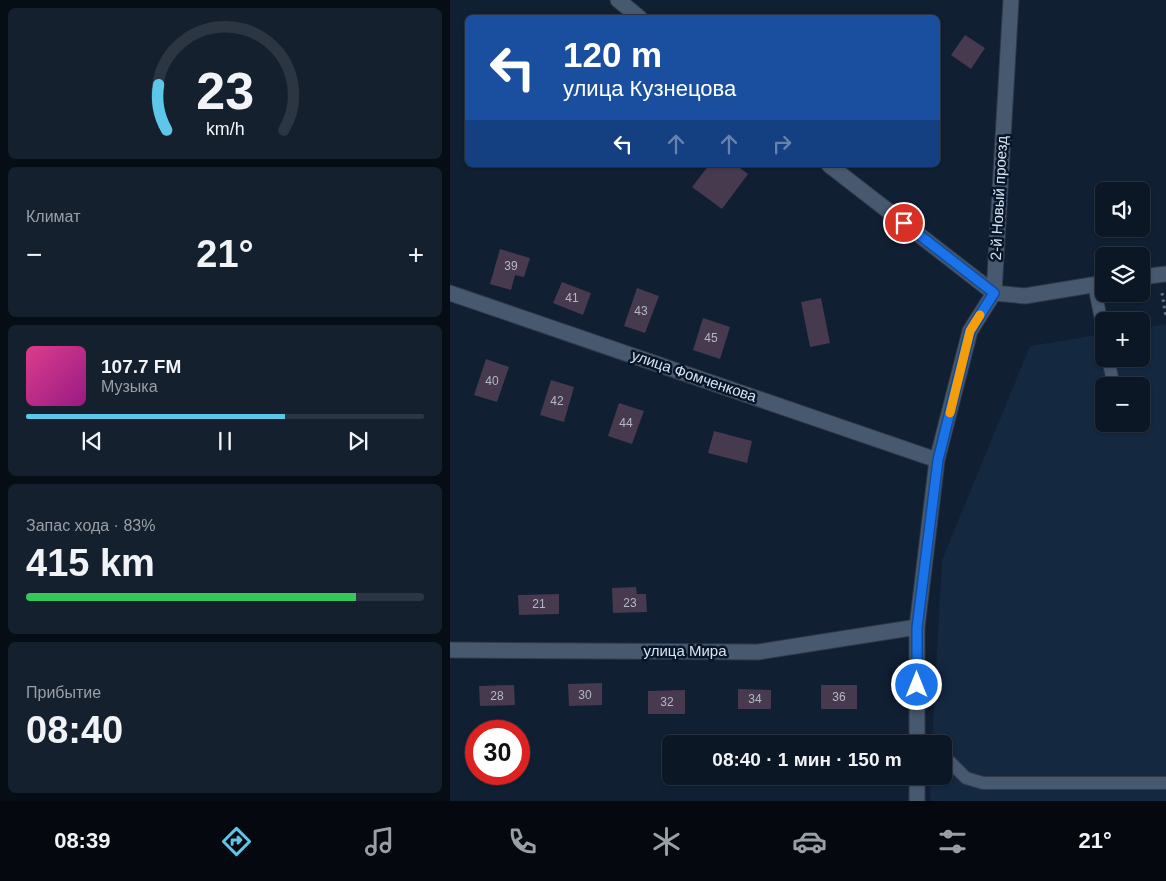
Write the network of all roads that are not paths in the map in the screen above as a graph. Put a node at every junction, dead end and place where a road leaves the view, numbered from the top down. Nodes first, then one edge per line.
1 (618, 0) edge
2 (1011, 0) edge
3 (636, 15) edge
4 (832, 167) edge
5 (1095, 284) edge
6 (450, 293) edge
7 (994, 293) junction
8 (938, 460) junction
9 (917, 628) junction
10 (450, 650) edge
11 (918, 735) edge
12 (952, 764) edge
13 (1166, 783) edge
14 (917, 785) edge
15 (917, 801) edge

1 - 3 street
2 - 7 street, 2-й Новый проезд
4 - 7 street
5 - 7 street
6 - 8 street, улица Фомченкова
7 - 8 street, 2-й Новый проезд
8 - 9 street, 2-й Новый проезд
9 - 10 street, улица Мира
9 - 11 street, 2-й Новый проезд
12 - 13 lane
14 - 15 street

